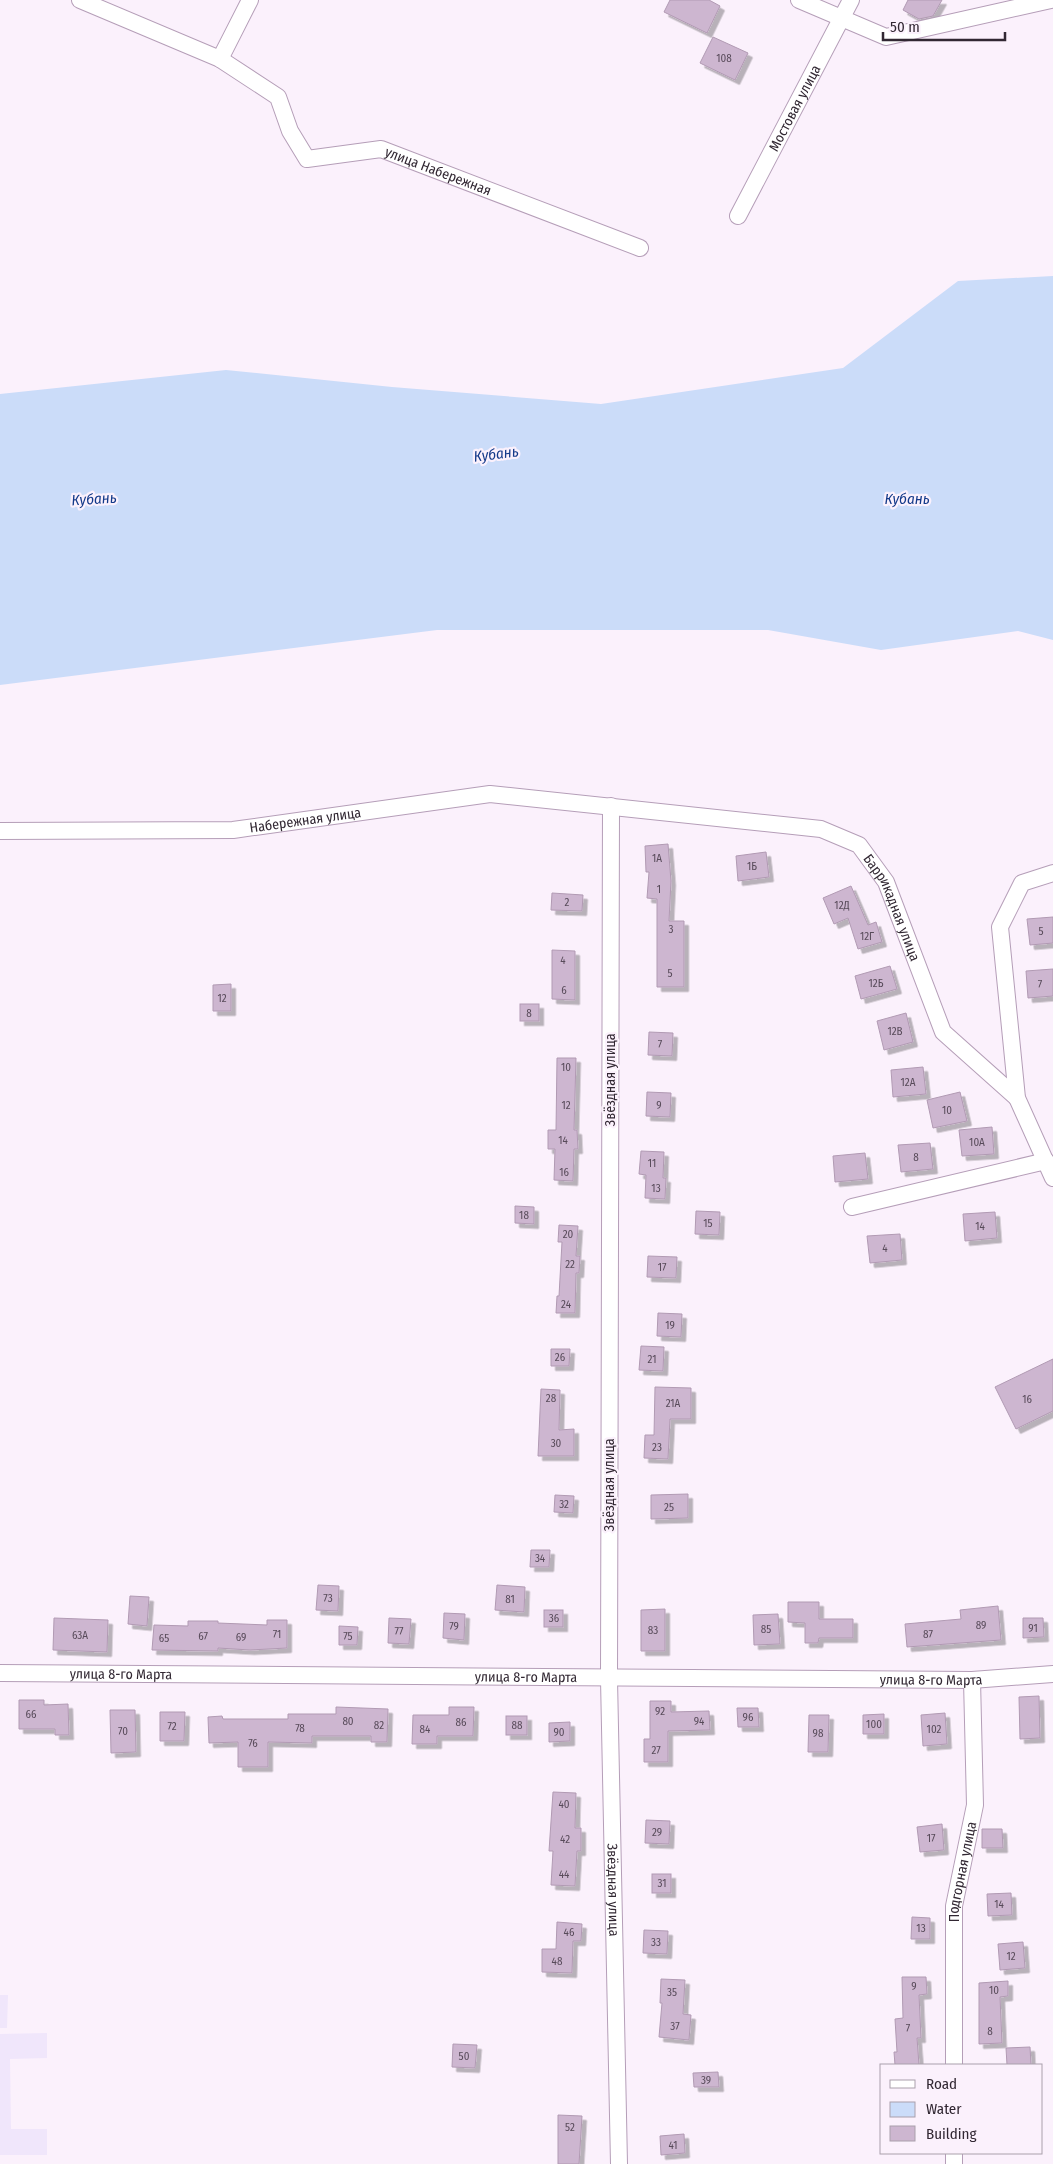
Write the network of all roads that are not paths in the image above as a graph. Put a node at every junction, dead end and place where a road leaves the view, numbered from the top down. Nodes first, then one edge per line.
1 (80, 0) edge
2 (250, 0) edge
3 (799, 0) edge
4 (852, 0) edge
5 (1051, 0) edge
6 (841, 19) junction
7 (220, 59) junction
8 (738, 216) dead end
9 (640, 248) dead end
10 (611, 806) junction
11 (0, 830) edge
12 (1053, 873) edge
13 (1017, 1098) junction
14 (1046, 1161) junction
15 (1053, 1178) edge
16 (852, 1207) dead end
17 (0, 1673) edge
18 (1053, 1674) edge
19 (609, 1679) junction
20 (972, 1680) junction
21 (954, 2064) edge
22 (619, 2164) edge

1 - 7 street, улица Набережная
2 - 7 street
3 - 6 street
4 - 6 street, Мостовая улица
5 - 6 street
6 - 8 street, Мостовая улица
7 - 9 street, улица Набережная
10 - 11 street, Набережная улица
10 - 13 street, Баррикадная улица
10 - 19 street, Звёздная улица
12 - 13 street, Баррикадная улица
13 - 14 street, Баррикадная улица
14 - 15 street, Баррикадная улица
14 - 16 street
17 - 19 street, улица 8-го Марта
18 - 20 street, улица 8-го Марта
19 - 20 street, улица 8-го Марта
19 - 22 street, Звёздная улица
20 - 21 street, Подгорная улица

